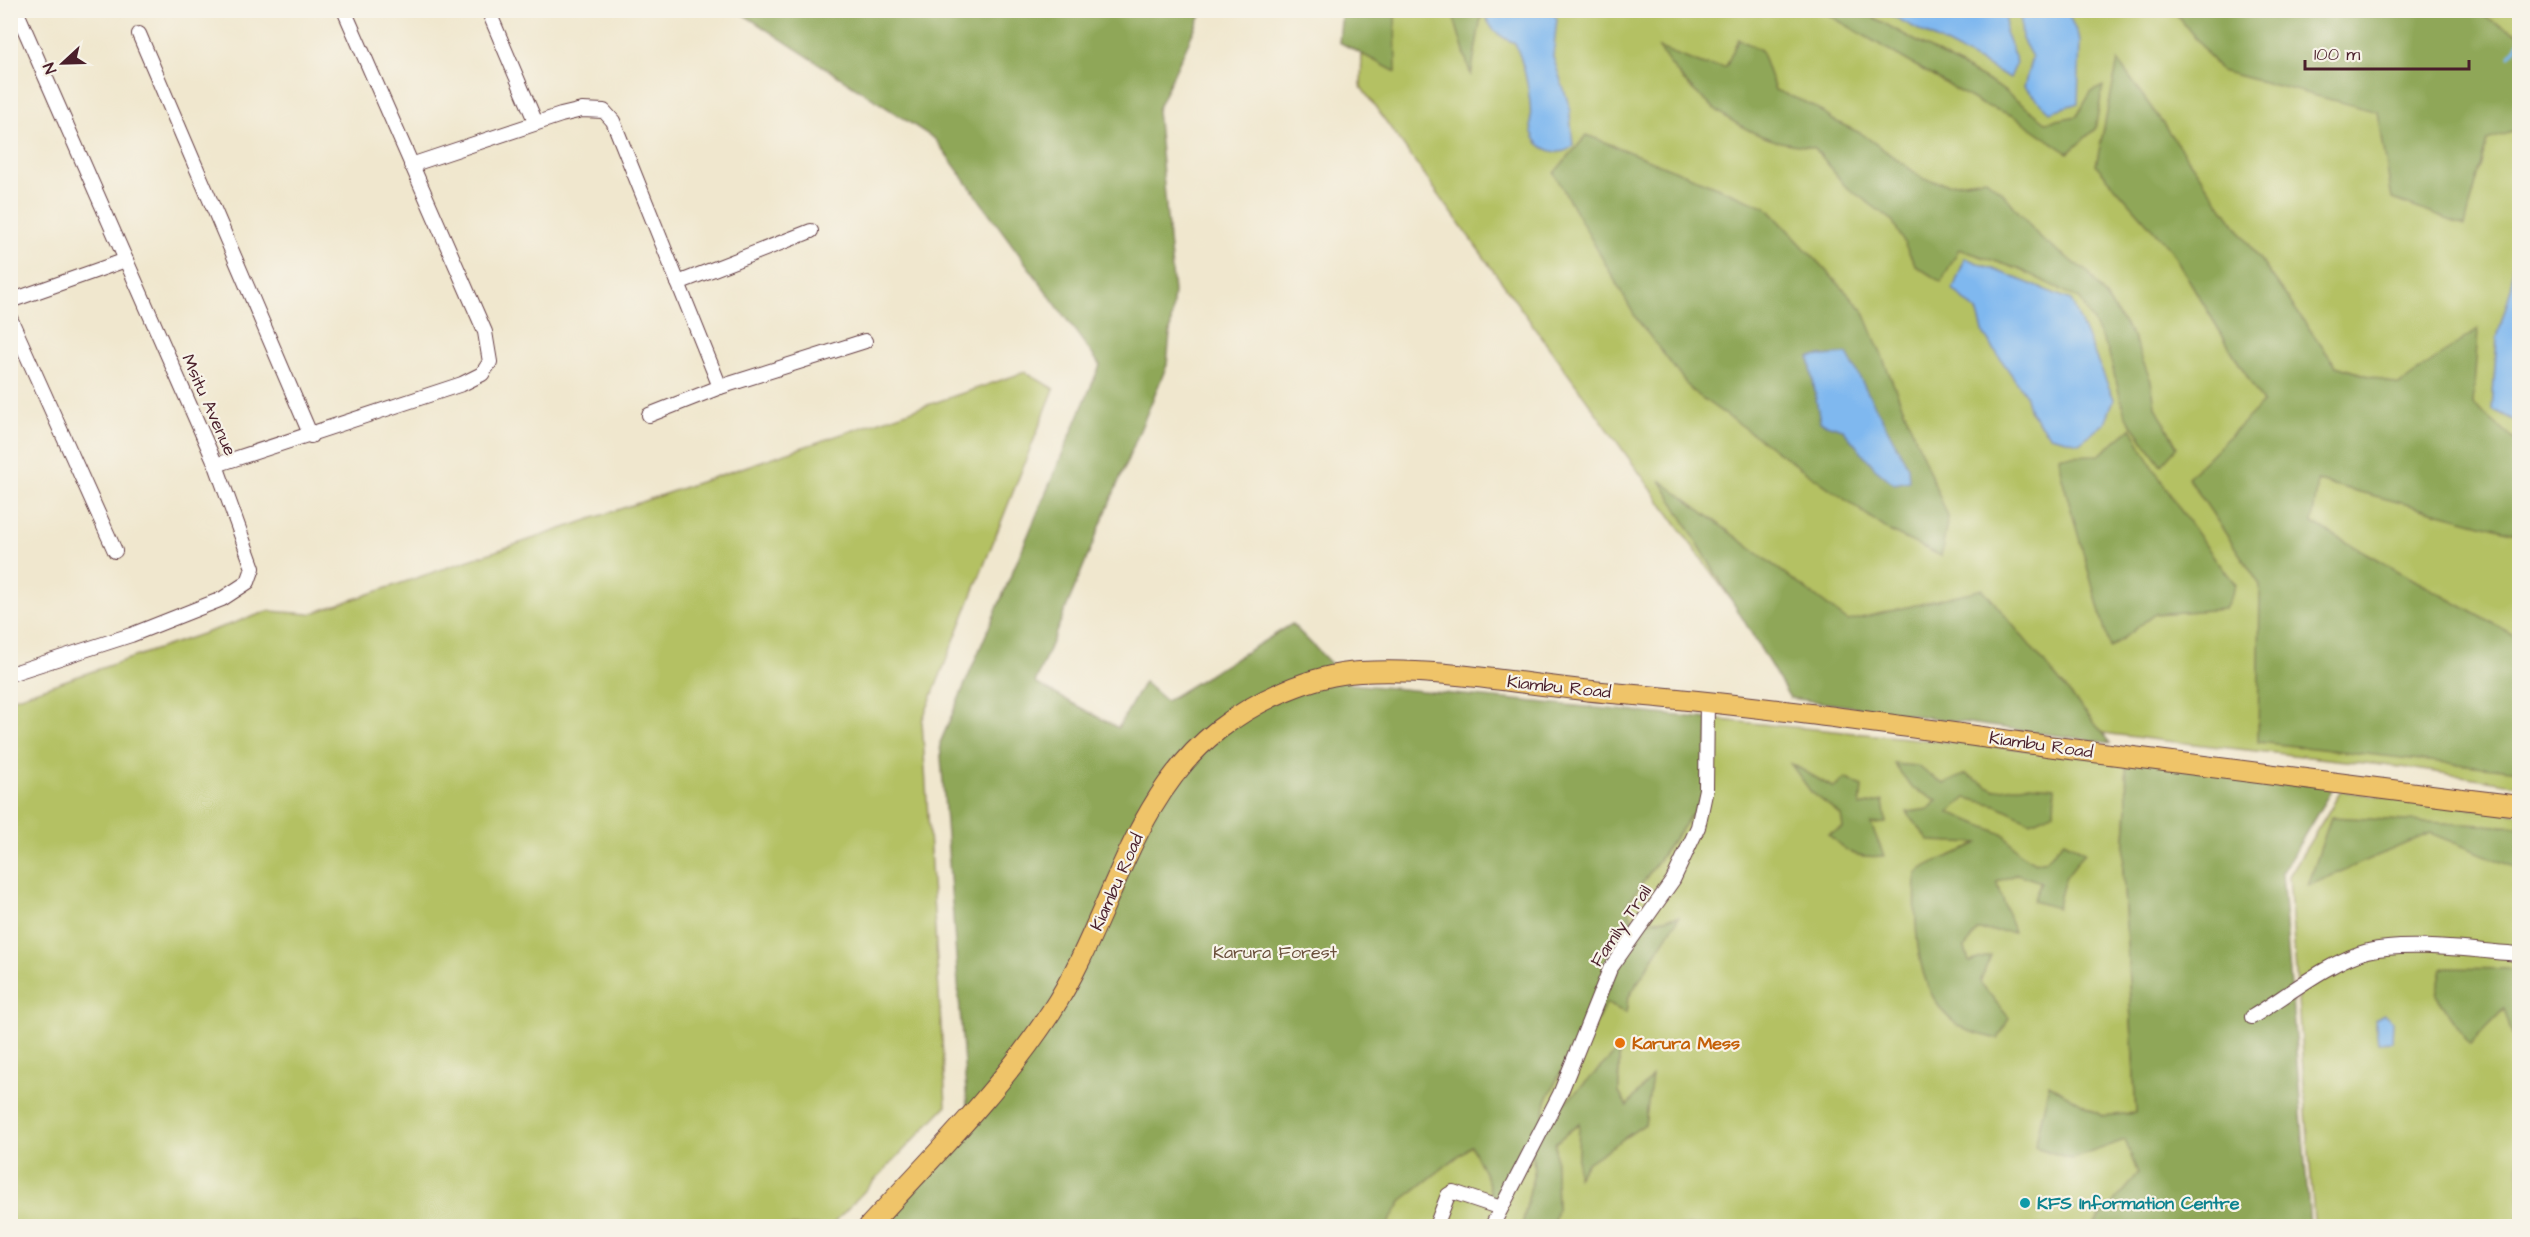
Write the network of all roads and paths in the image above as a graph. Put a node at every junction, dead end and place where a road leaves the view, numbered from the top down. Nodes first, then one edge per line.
1 (16, 10) edge
2 (344, 10) edge
3 (488, 10) edge
4 (139, 34) dead end
5 (536, 123) junction
6 (411, 165) junction
7 (811, 231) dead end
8 (126, 260) junction
9 (678, 284) junction
10 (10, 301) edge
11 (10, 318) edge
12 (865, 341) dead end
13 (720, 387) junction
14 (649, 416) dead end
15 (311, 436) junction
16 (216, 465) junction
17 (115, 552) dead end
18 (10, 674) edge
19 (1707, 700) junction
20 (2520, 806) edge
21 (2520, 954) edge
22 (2252, 1017) dead end
23 (1501, 1208) junction
24 (869, 1227) edge
25 (1436, 1227) edge
26 (1492, 1227) edge

1 - 8 street, Msitu Avenue
2 - 6 street
3 - 5 street
4 - 15 street
5 - 6 street
5 - 9 street
6 - 15 street
7 - 9 street
8 - 10 street
8 - 16 street, Msitu Avenue
9 - 13 street
11 - 17 street
12 - 13 street
13 - 14 street
15 - 16 street
16 - 18 street, Msitu Avenue
19 - 20 highway, Kiambu Road
19 - 23 street, Family Trail
19 - 24 highway, Kiambu Road
21 - 22 street
23 - 25 street
23 - 26 street, Family Trail

